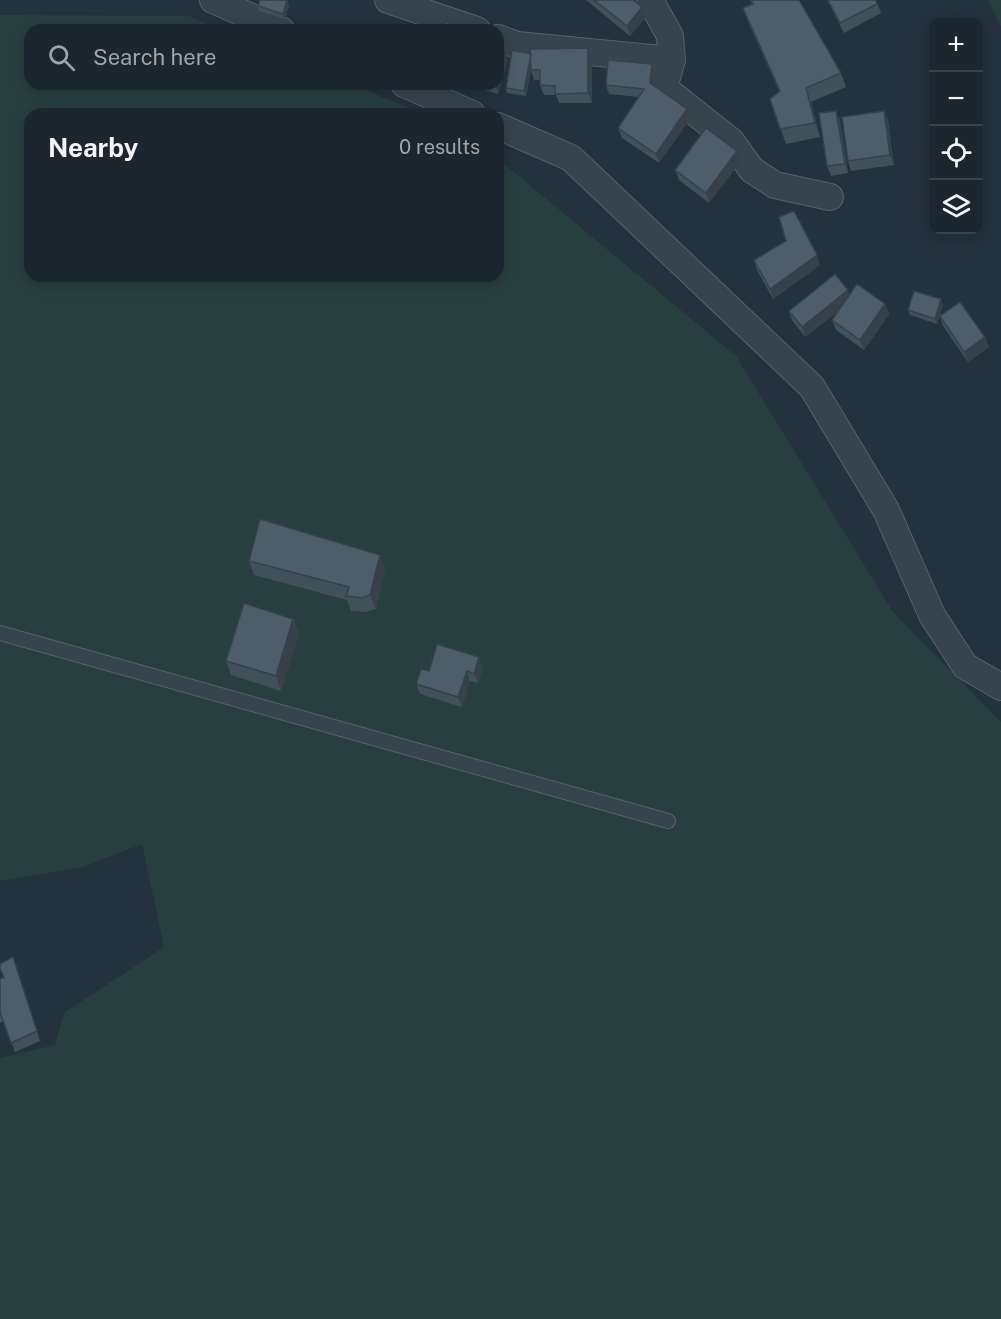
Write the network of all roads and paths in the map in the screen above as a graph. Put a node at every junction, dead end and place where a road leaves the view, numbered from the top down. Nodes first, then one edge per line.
1 (213, 0) edge
2 (388, 0) edge
3 (650, 0) edge
4 (267, 24) edge
5 (459, 24) edge
6 (504, 40) edge
7 (672, 60) junction
8 (418, 90) edge
9 (458, 108) edge
10 (504, 129) edge
11 (830, 197) dead end
12 (0, 633) edge
13 (1001, 687) edge
14 (668, 821) dead end

1 - 4 street
2 - 5 street
3 - 7 street
6 - 7 street
7 - 11 street
8 - 9 street
10 - 13 street
12 - 14 lane

